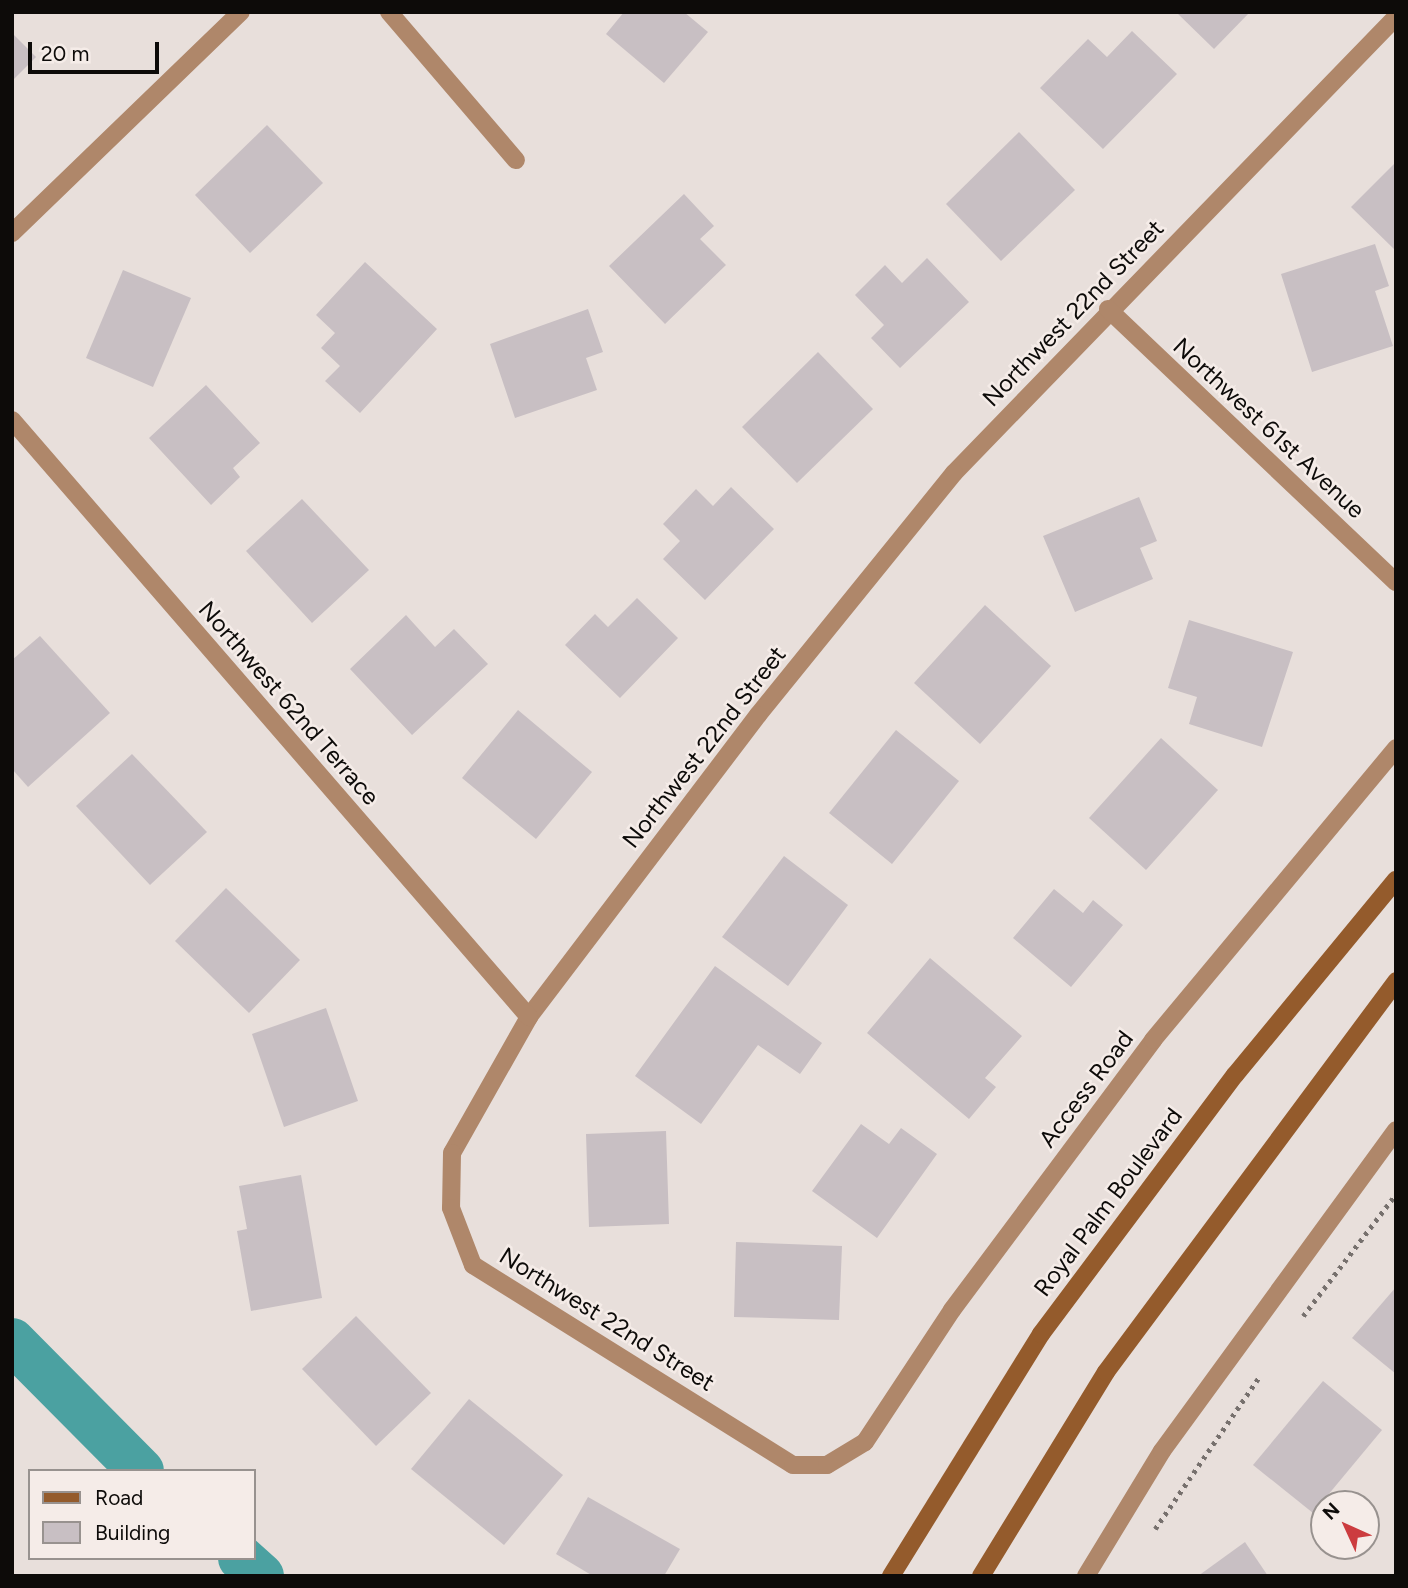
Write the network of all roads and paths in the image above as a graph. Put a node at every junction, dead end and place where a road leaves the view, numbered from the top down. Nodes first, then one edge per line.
1 (241, 12) edge
2 (388, 12) edge
3 (1396, 17) edge
4 (516, 160) dead end
5 (12, 233) edge
6 (1108, 309) junction
7 (12, 420) edge
8 (1396, 582) edge
9 (1396, 748) edge
10 (1396, 880) edge
11 (1396, 981) edge
12 (529, 1017) junction
13 (1396, 1130) edge
14 (1396, 1194) edge
15 (1299, 1322) dead end
16 (1266, 1366) dead end
17 (827, 1465) joint
18 (1149, 1539) dead end
19 (891, 1576) edge
20 (981, 1576) edge
21 (1086, 1576) edge

1 - 5 street
2 - 4 street
3 - 6 street, Northwest 22nd Street
6 - 8 street, Northwest 61st Avenue
6 - 12 street, Northwest 22nd Street
7 - 12 street, Northwest 62nd Terrace
9 - 17 street, Access Road
10 - 19 main road, Royal Palm Boulevard
11 - 20 main road
12 - 17 street, Northwest 22nd Street
13 - 21 street
14 - 15 path
16 - 18 path

